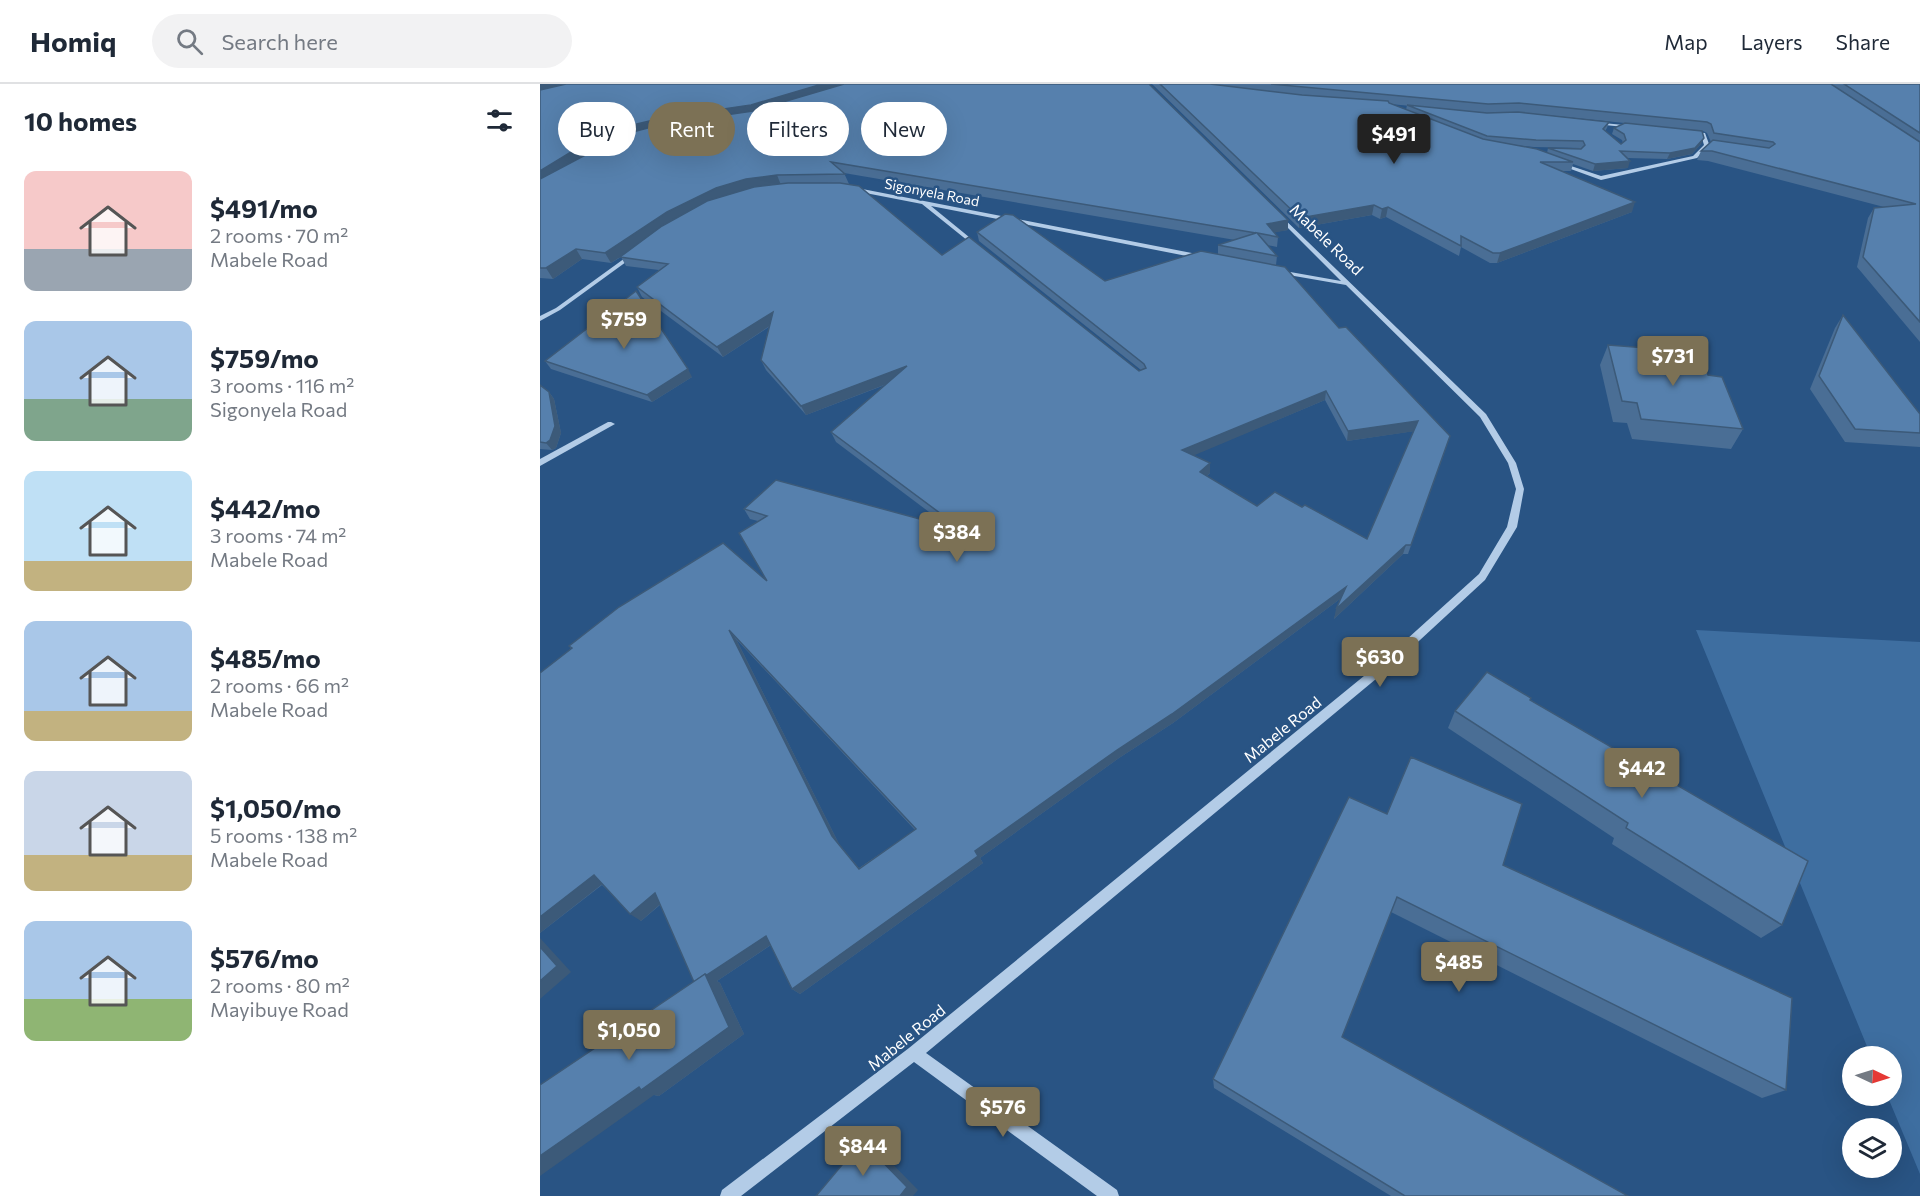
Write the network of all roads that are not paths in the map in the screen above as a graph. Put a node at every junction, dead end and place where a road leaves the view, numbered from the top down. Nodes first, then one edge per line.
1 (1586, 123) edge
2 (1632, 127) junction
3 (1642, 128) edge
4 (1612, 129) edge
5 (1683, 132) edge
6 (1707, 145) junction
7 (1724, 146) edge
8 (1555, 162) edge
9 (843, 187) edge
10 (923, 202) junction
11 (1266, 204) edge
12 (636, 253) edge
13 (986, 253) edge
14 (1214, 260) edge
15 (1272, 271) edge
16 (1349, 284) junction
17 (540, 319) edge
18 (611, 424) dead end
19 (540, 463) edge
20 (914, 1053) junction
21 (728, 1196) edge
22 (1111, 1196) edge

1 - 2 street
2 - 3 street
2 - 4 street
5 - 6 street
6 - 7 street
6 - 8 street
9 - 10 street, Sigonyela Road
10 - 13 street
10 - 14 street, Sigonyela Road
11 - 16 street, Mabele Road
12 - 17 street
15 - 16 street
16 - 20 street, Mabele Road
18 - 19 street
20 - 21 street, Mabele Road
20 - 22 street

